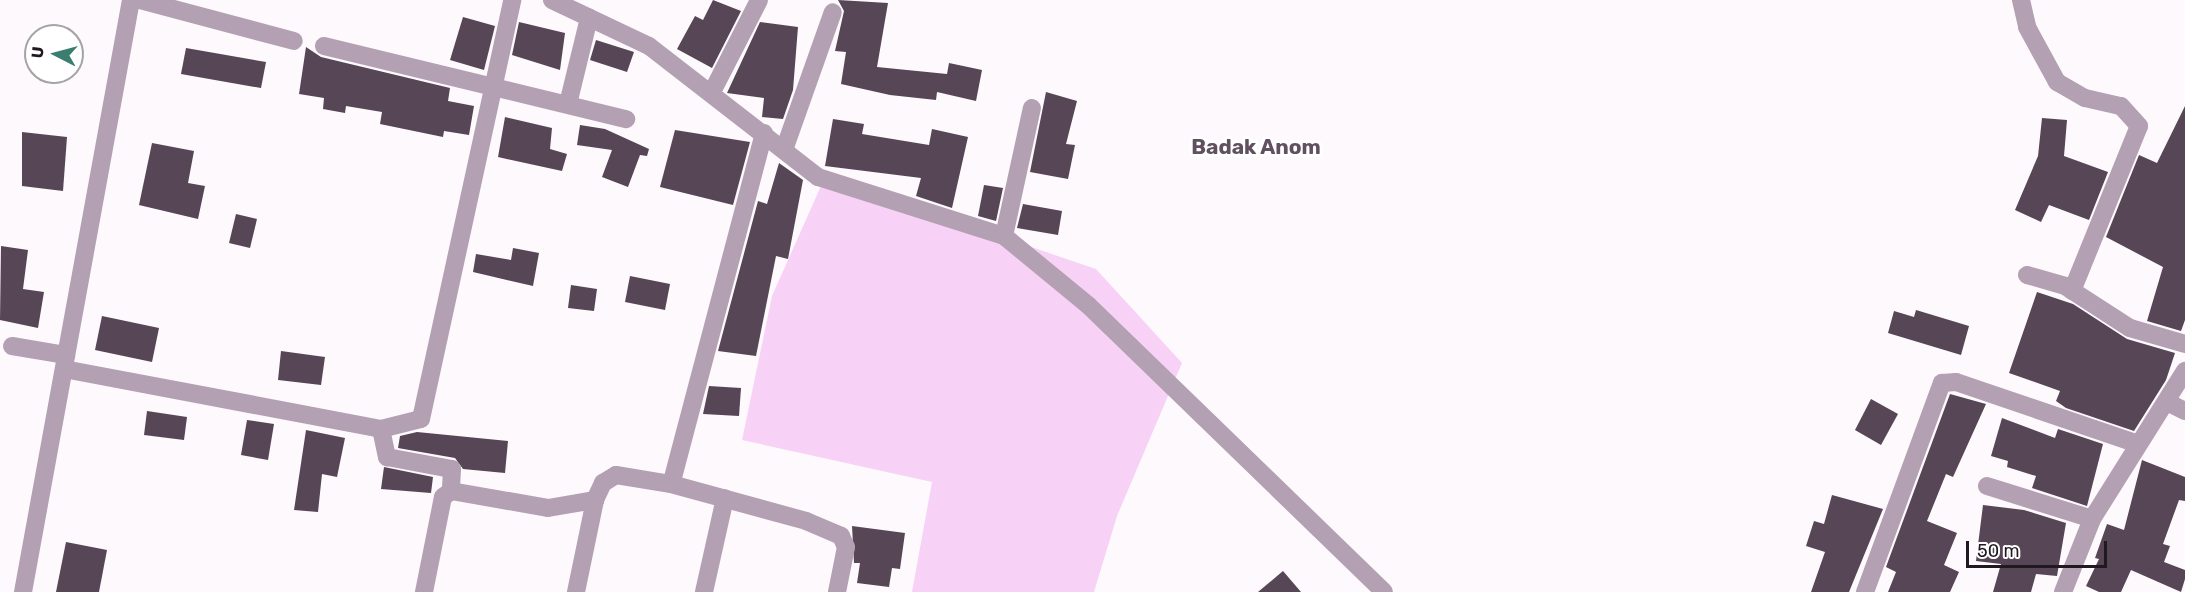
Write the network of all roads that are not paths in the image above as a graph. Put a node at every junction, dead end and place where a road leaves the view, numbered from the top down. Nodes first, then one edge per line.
1 (131, 0) edge
2 (140, 0) edge
3 (512, 0) edge
4 (552, 0) edge
5 (759, 0) edge
6 (2021, 0) edge
7 (833, 12) dead end
8 (589, 18) junction
9 (294, 41) dead end
10 (324, 46) dead end
11 (494, 86) junction
12 (712, 92) junction
13 (568, 104) junction
14 (1032, 108) dead end
15 (626, 119) dead end
16 (764, 133) junction
17 (784, 150) junction
18 (1004, 236) junction
19 (2027, 275) dead end
20 (2072, 291) junction
21 (2185, 344) edge
22 (12, 346) dead end
23 (65, 362) junction
24 (2185, 371) edge
25 (2167, 402) junction
26 (2185, 411) edge
27 (381, 429) junction
28 (2139, 444) junction
29 (672, 484) junction
30 (1987, 486) dead end
31 (451, 491) junction
32 (725, 498) junction
33 (595, 500) junction
34 (2092, 519) junction
35 (23, 592) edge
36 (424, 592) edge
37 (576, 592) edge
38 (704, 592) edge
39 (837, 592) edge
40 (1384, 592) edge
41 (1864, 592) edge
42 (2063, 592) edge

1 - 23 street
2 - 9 street
3 - 11 street
4 - 8 street
5 - 12 street
6 - 20 street
7 - 17 street
8 - 12 street
8 - 13 street
10 - 11 street
11 - 13 street
11 - 27 street
12 - 16 street
13 - 15 street
14 - 18 street
16 - 17 street
16 - 29 street
17 - 18 street
18 - 40 street
19 - 20 street
20 - 21 street
22 - 23 street
23 - 27 street
23 - 35 street
24 - 25 street
25 - 26 street
25 - 28 street
27 - 31 street
28 - 34 street
28 - 41 street
29 - 32 street
29 - 33 street
30 - 34 street
31 - 33 street
31 - 36 street
32 - 38 street
32 - 39 street
33 - 37 street
34 - 42 street

